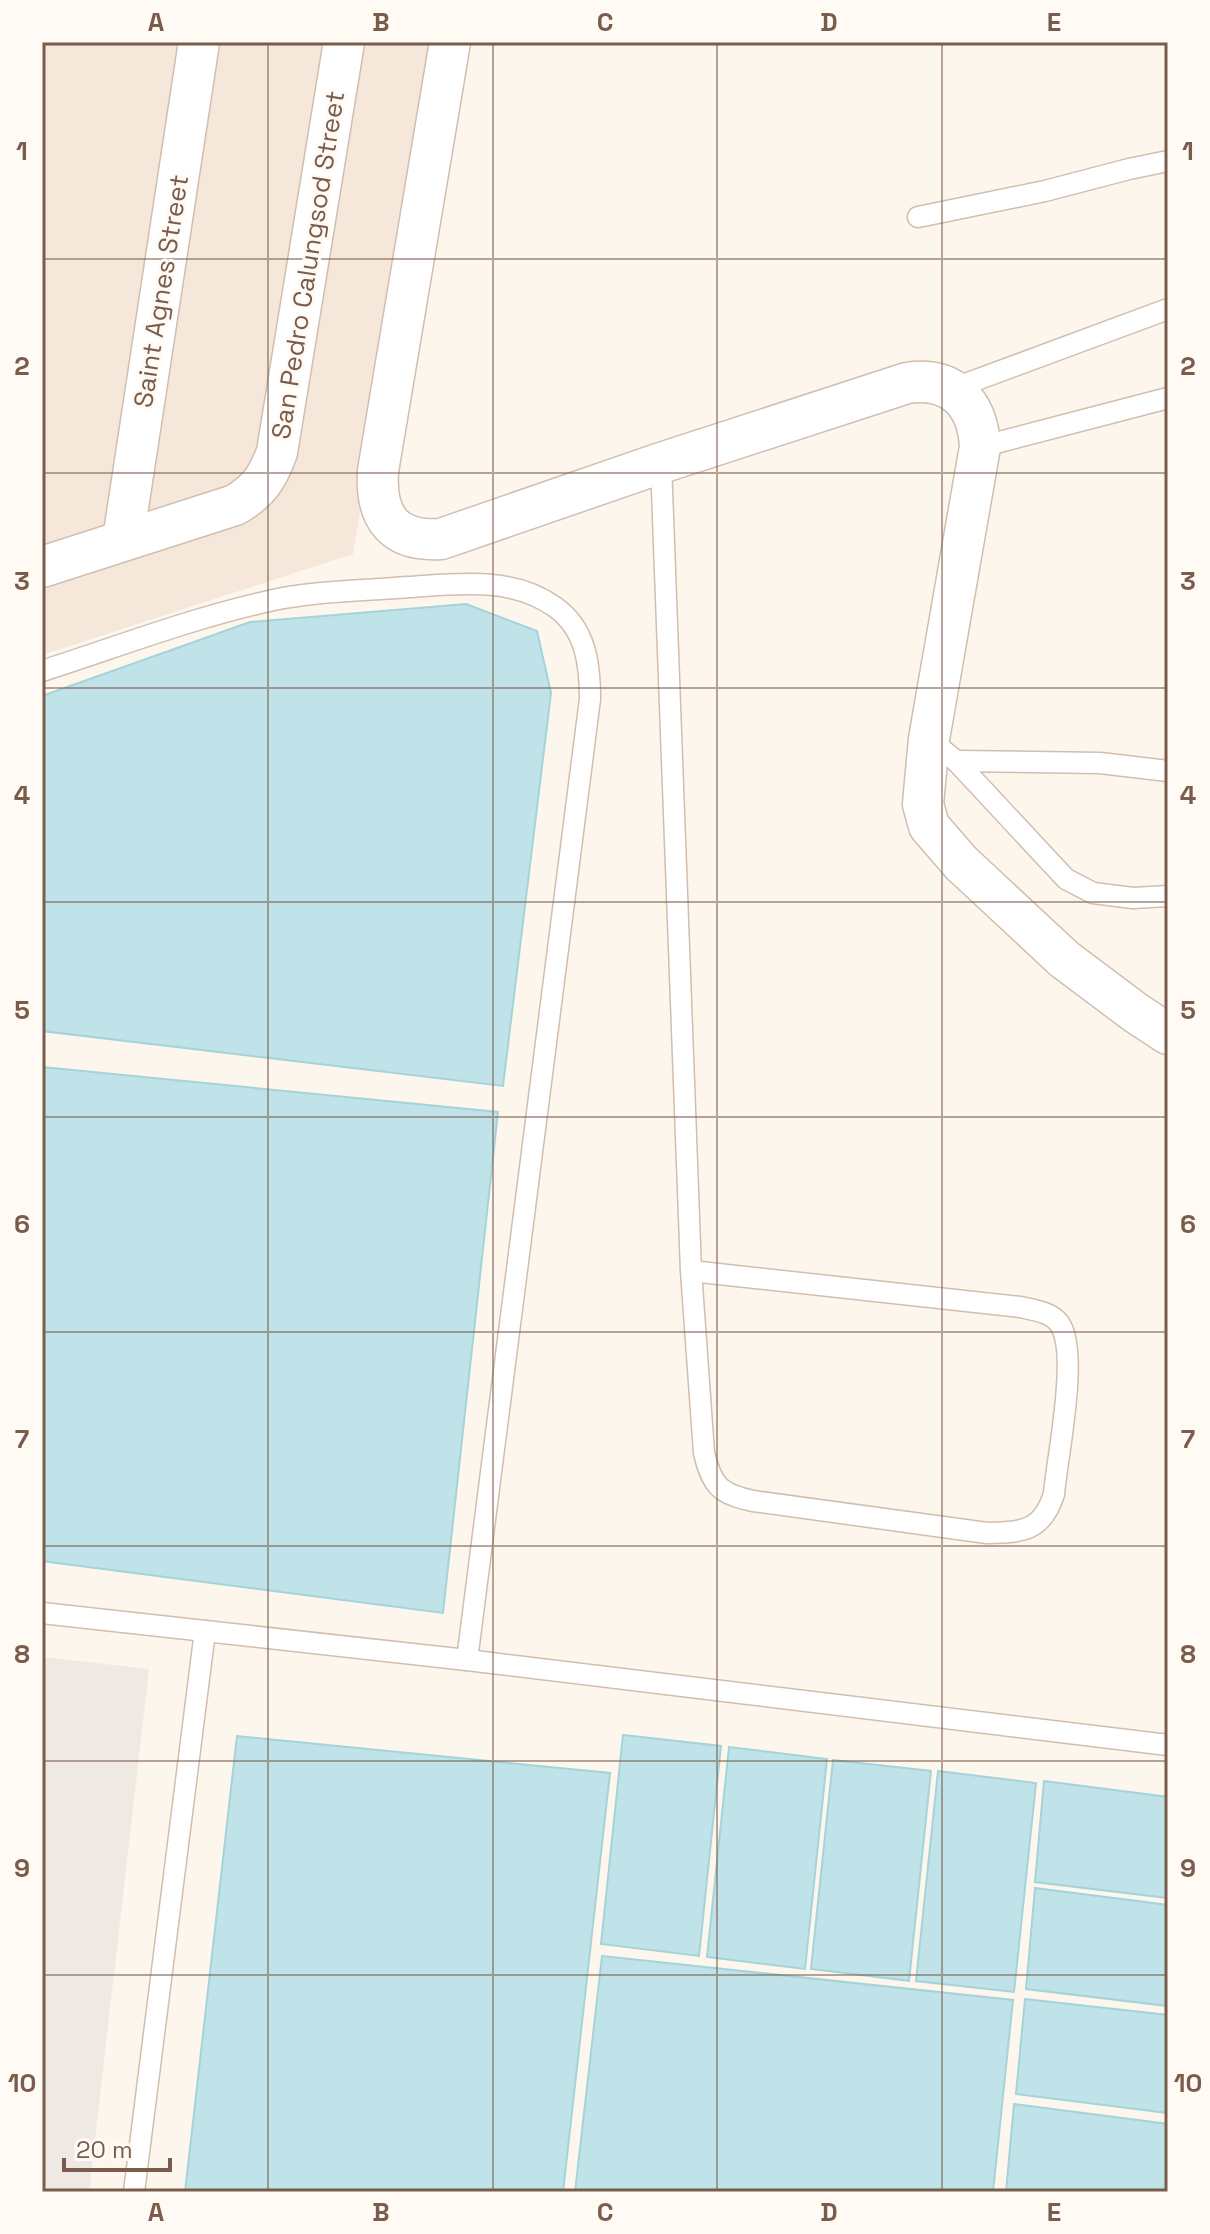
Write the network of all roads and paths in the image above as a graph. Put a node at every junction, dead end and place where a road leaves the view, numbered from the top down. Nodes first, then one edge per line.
1 (199, 42) edge
2 (344, 42) edge
3 (450, 42) edge
4 (1168, 161) edge
5 (918, 217) dead end
6 (1168, 309) edge
7 (952, 389) junction
8 (1168, 398) edge
9 (980, 447) junction
10 (661, 463) junction
11 (123, 540) junction
12 (42, 567) edge
13 (42, 671) edge
14 (942, 750) junction
15 (1168, 771) edge
16 (1168, 896) edge
17 (1168, 1034) edge
18 (691, 1271) junction
19 (42, 1613) edge
20 (205, 1631) junction
21 (467, 1660) junction
22 (1168, 1745) edge
23 (134, 2192) edge

1 - 11 street, Saint Agnes Street
2 - 11 street, San Pedro Calungsod Street
3 - 10 street
4 - 5 lane
6 - 7 lane
7 - 9 street
7 - 10 street
8 - 9 lane
9 - 14 street
10 - 18 lane
11 - 12 street
13 - 21 lane
14 - 15 lane
14 - 16 lane
14 - 17 street
18 - 18 lane
19 - 20 lane
20 - 21 lane
20 - 23 lane
21 - 22 lane

